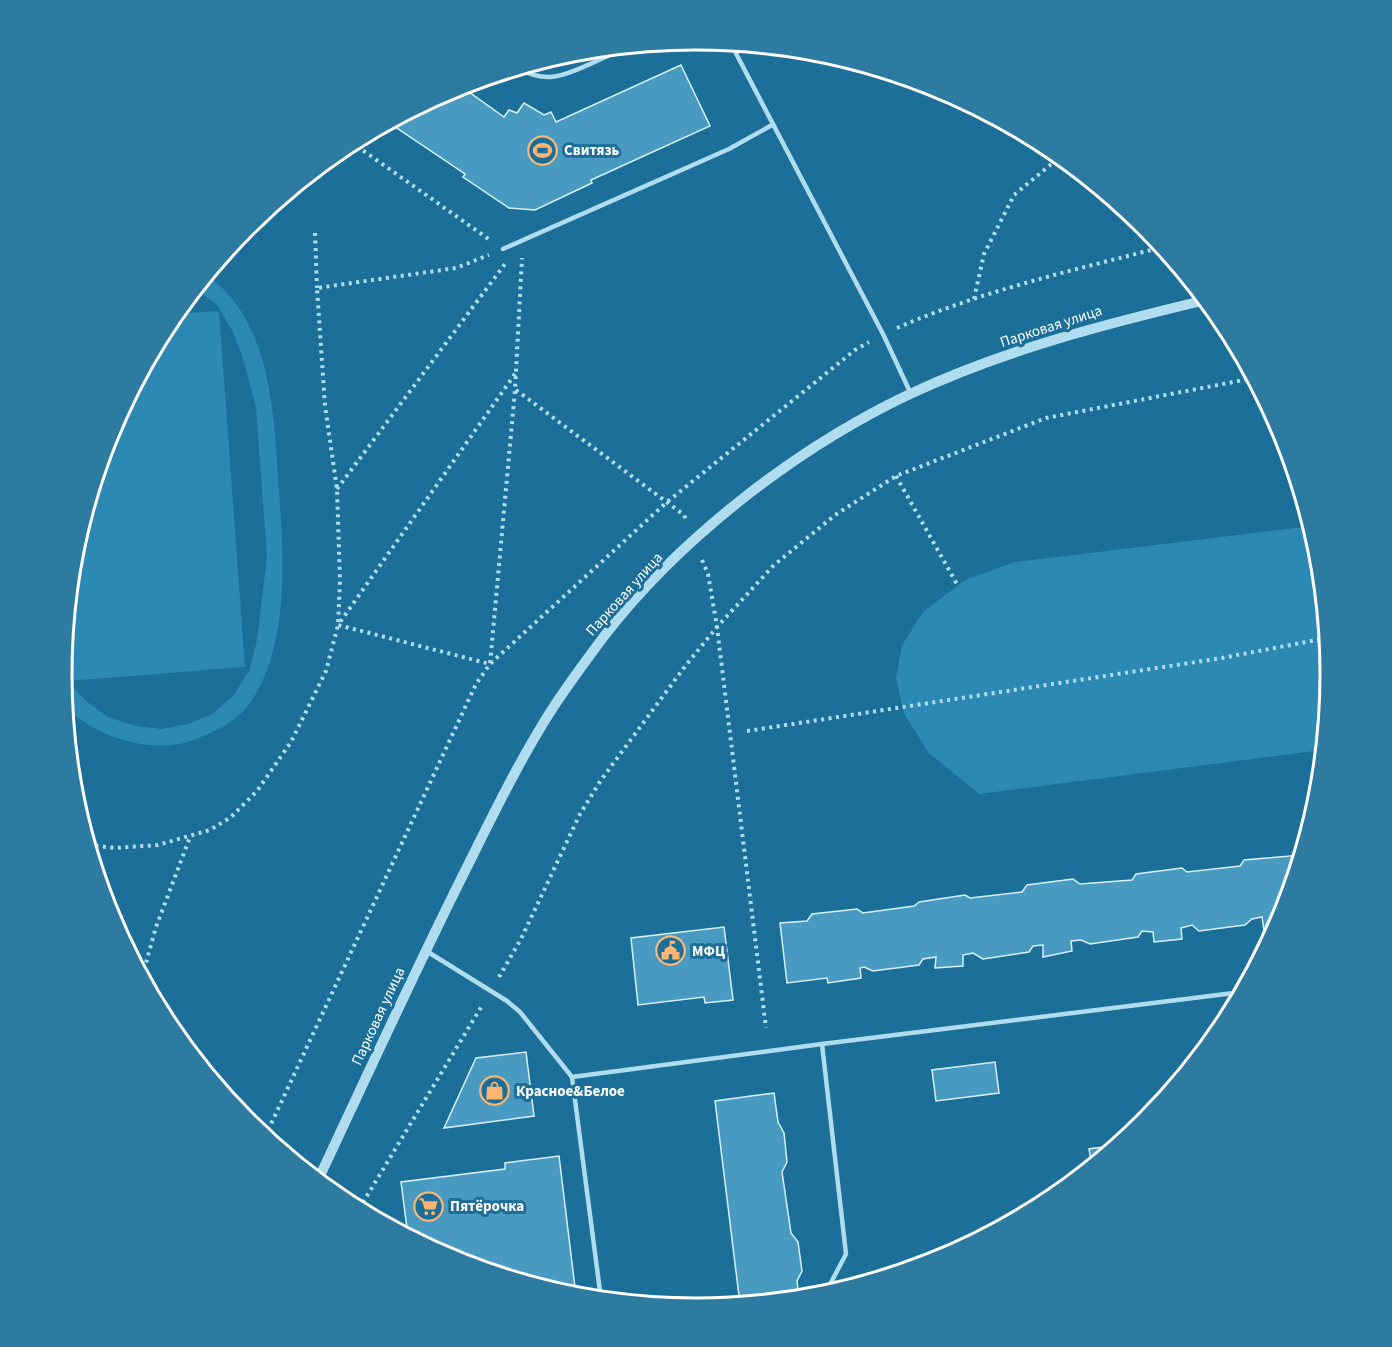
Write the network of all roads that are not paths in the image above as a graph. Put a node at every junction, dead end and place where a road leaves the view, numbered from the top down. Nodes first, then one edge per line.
1 (734, 51) edge
2 (605, 56) edge
3 (528, 73) edge
4 (772, 125) junction
5 (503, 249) road end
6 (1197, 302) edge
7 (910, 393) junction
8 (425, 950) junction
9 (1231, 993) edge
10 (822, 1044) junction
11 (572, 1077) junction
12 (321, 1173) edge
13 (831, 1283) edge
14 (600, 1290) edge

1 - 4 lane
2 - 3 lane
4 - 5 lane
4 - 7 lane
6 - 7 street, Парковая улица
7 - 8 street, Парковая улица
8 - 11 lane
8 - 12 street, Парковая улица
9 - 10 lane
10 - 11 lane
10 - 13 lane
11 - 14 lane

